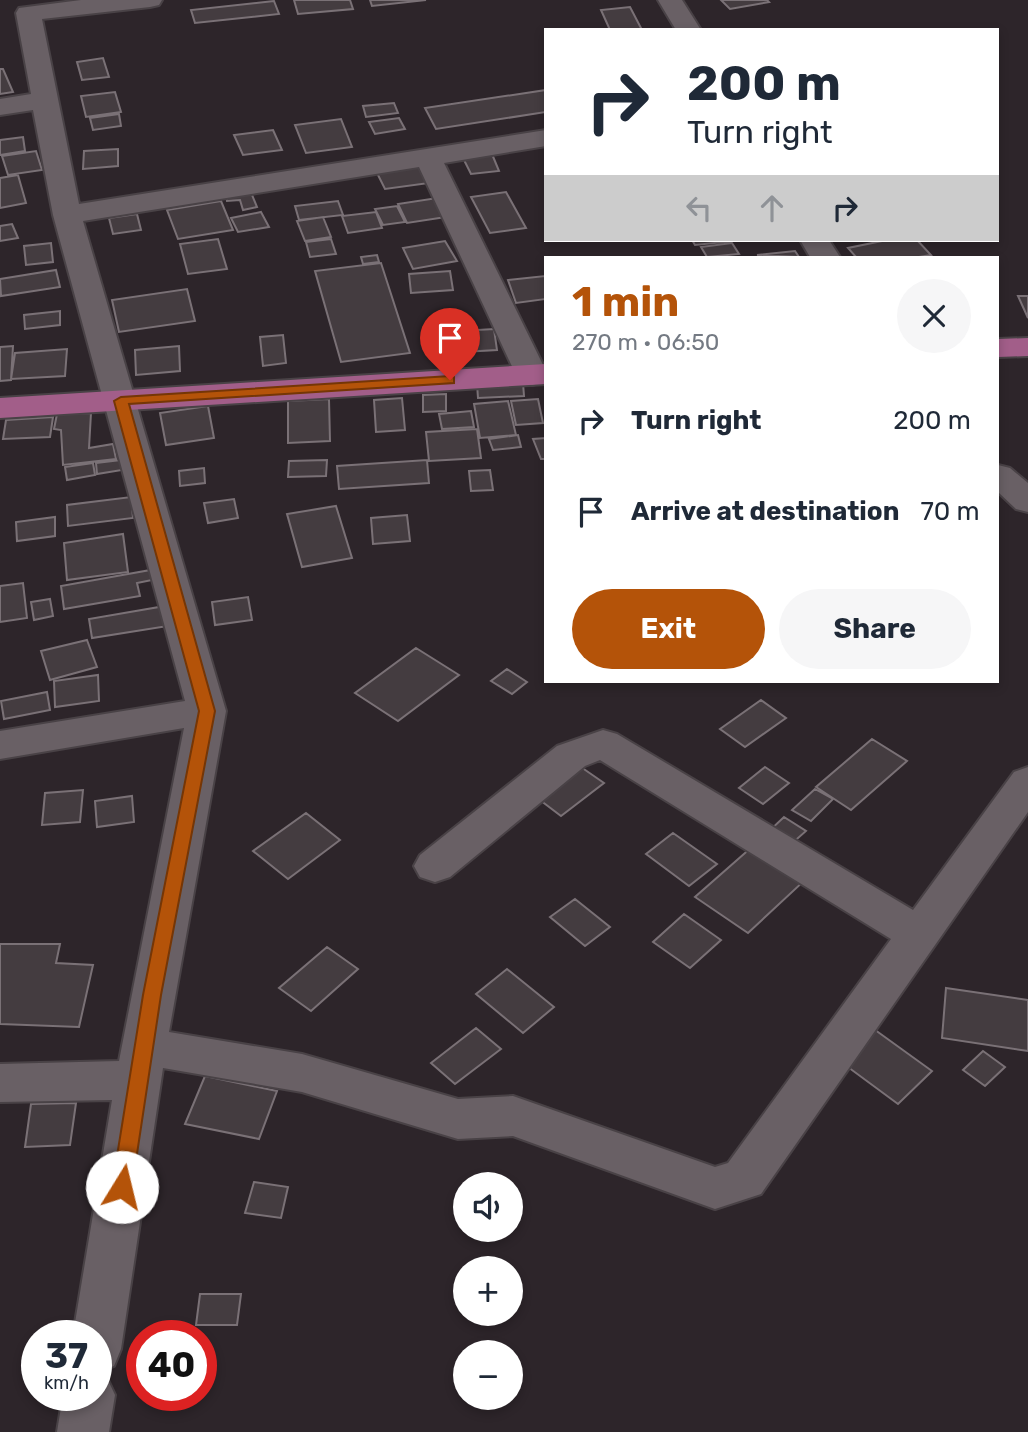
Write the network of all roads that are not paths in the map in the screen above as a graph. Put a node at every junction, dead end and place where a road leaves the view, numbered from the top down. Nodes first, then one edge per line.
1 (150, 0) edge
2 (670, 0) edge
3 (30, 6) edge
4 (688, 28) edge
5 (44, 100) junction
6 (0, 107) edge
7 (544, 138) edge
8 (427, 155) junction
9 (67, 215) junction
10 (1028, 347) edge
11 (999, 348) edge
12 (539, 375) edge
13 (121, 401) junction
14 (0, 408) edge
15 (999, 476) edge
16 (1028, 501) edge
17 (207, 711) junction
18 (0, 745) edge
19 (1028, 782) edge
20 (435, 866) dead end
21 (919, 935) junction
22 (142, 1063) junction
23 (0, 1083) edge
24 (101, 1320) edge
25 (86, 1411) edge
26 (83, 1432) edge

1 - 3 street
2 - 4 street
3 - 5 street
5 - 6 street
5 - 9 street
7 - 8 street
8 - 9 street
8 - 12 street
9 - 13 street
10 - 11 main road
12 - 13 main road
13 - 14 main road
13 - 17 street
15 - 16 street
17 - 18 street
17 - 22 street
19 - 21 street
20 - 21 street
21 - 22 street
22 - 23 street
22 - 24 street
25 - 26 street

